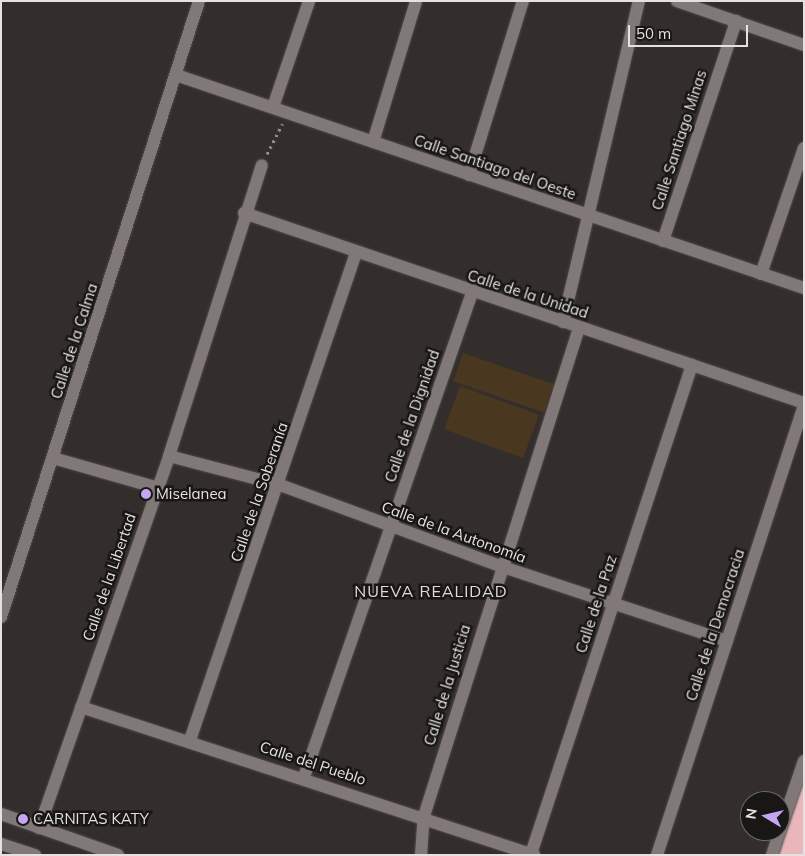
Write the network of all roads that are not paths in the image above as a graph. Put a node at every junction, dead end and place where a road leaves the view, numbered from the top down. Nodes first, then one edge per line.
1 (199, 1) edge
2 (309, 1) edge
3 (416, 1) edge
4 (523, 1) edge
5 (639, 1) edge
6 (677, 1) edge
7 (736, 21) junction
8 (804, 44) edge
9 (176, 75) junction
10 (273, 107) junction
11 (373, 142) junction
12 (804, 148) edge
13 (262, 165) road end
14 (469, 175) junction
15 (244, 213) junction
16 (586, 215) junction
17 (663, 241) junction
18 (356, 253) junction
19 (761, 274) junction
20 (804, 288) edge
21 (472, 293) junction
22 (563, 322) junction
23 (580, 328) junction
24 (692, 365) junction
25 (804, 404) edge
26 (169, 456) junction
27 (53, 458) junction
28 (280, 485) junction
29 (158, 488) junction
30 (390, 526) junction
31 (500, 566) junction
32 (614, 602) junction
33 (1, 617) edge
34 (727, 641) junction
35 (81, 707) junction
36 (190, 740) junction
37 (804, 760) edge
38 (304, 777) junction
39 (790, 801) edge
40 (1, 814) edge
41 (424, 816) junction
42 (39, 828) junction
43 (777, 841) edge
44 (1, 844) edge
45 (532, 854) edge
46 (35, 855) edge
47 (118, 855) edge
48 (421, 855) edge
49 (657, 855) edge
50 (772, 855) edge

1 - 9 street, Calle de la Calma
2 - 10 street
3 - 11 street
4 - 14 street
5 - 16 street
6 - 7 street
7 - 8 street
7 - 17 street, Calle Santiago Minas
9 - 10 street, Calle Santiago del Oeste
9 - 27 street, Calle de la Calma
10 - 11 street, Calle Santiago del Oeste
11 - 14 street, Calle Santiago del Oeste
12 - 19 street
13 - 15 street, Calle de la Libertad
14 - 16 street, Calle Santiago del Oeste
15 - 18 street, Calle de la Unidad
15 - 26 street, Calle de la Libertad
16 - 17 street, Calle Santiago del Oeste
16 - 22 street
17 - 19 street, Calle Santiago del Oeste
18 - 21 street, Calle de la Unidad
18 - 28 street, Calle de la Soberanía
19 - 20 street, Calle Santiago del Oeste
21 - 22 street, Calle de la Unidad
21 - 30 street, Calle de la Dignidad
22 - 23 street, Calle de la Unidad
23 - 24 street, Calle de la Unidad
23 - 31 street, Calle de la Justicia
24 - 25 street, Calle de la Unidad
24 - 32 street, Calle de la Paz
25 - 34 street, Calle de la Democracia
26 - 28 street, Calle de la Autonomía
26 - 29 street, Calle de la Libertad
27 - 29 street
27 - 33 street, Calle de la Calma
28 - 30 street, Calle de la Autonomía
28 - 36 street, Calle de la Soberanía
29 - 35 street, Calle de la Libertad
30 - 31 street, Calle de la Autonomía
30 - 38 street, Calle de la Dignidad
31 - 32 street, Calle de la Autonomía
31 - 41 street, Calle de la Justicia
32 - 34 street, Calle de la Autonomía
32 - 45 street, Calle de la Paz
34 - 49 street, Calle de la Democracia
35 - 36 street, Calle del Pueblo
35 - 42 street, Calle de la Libertad
36 - 38 street, Calle del Pueblo
37 - 39 street
38 - 41 street, Calle del Pueblo
40 - 42 street
41 - 45 street, Calle del Pueblo
41 - 48 street, Calle de la Justicia
42 - 47 street
43 - 50 street
44 - 46 street

